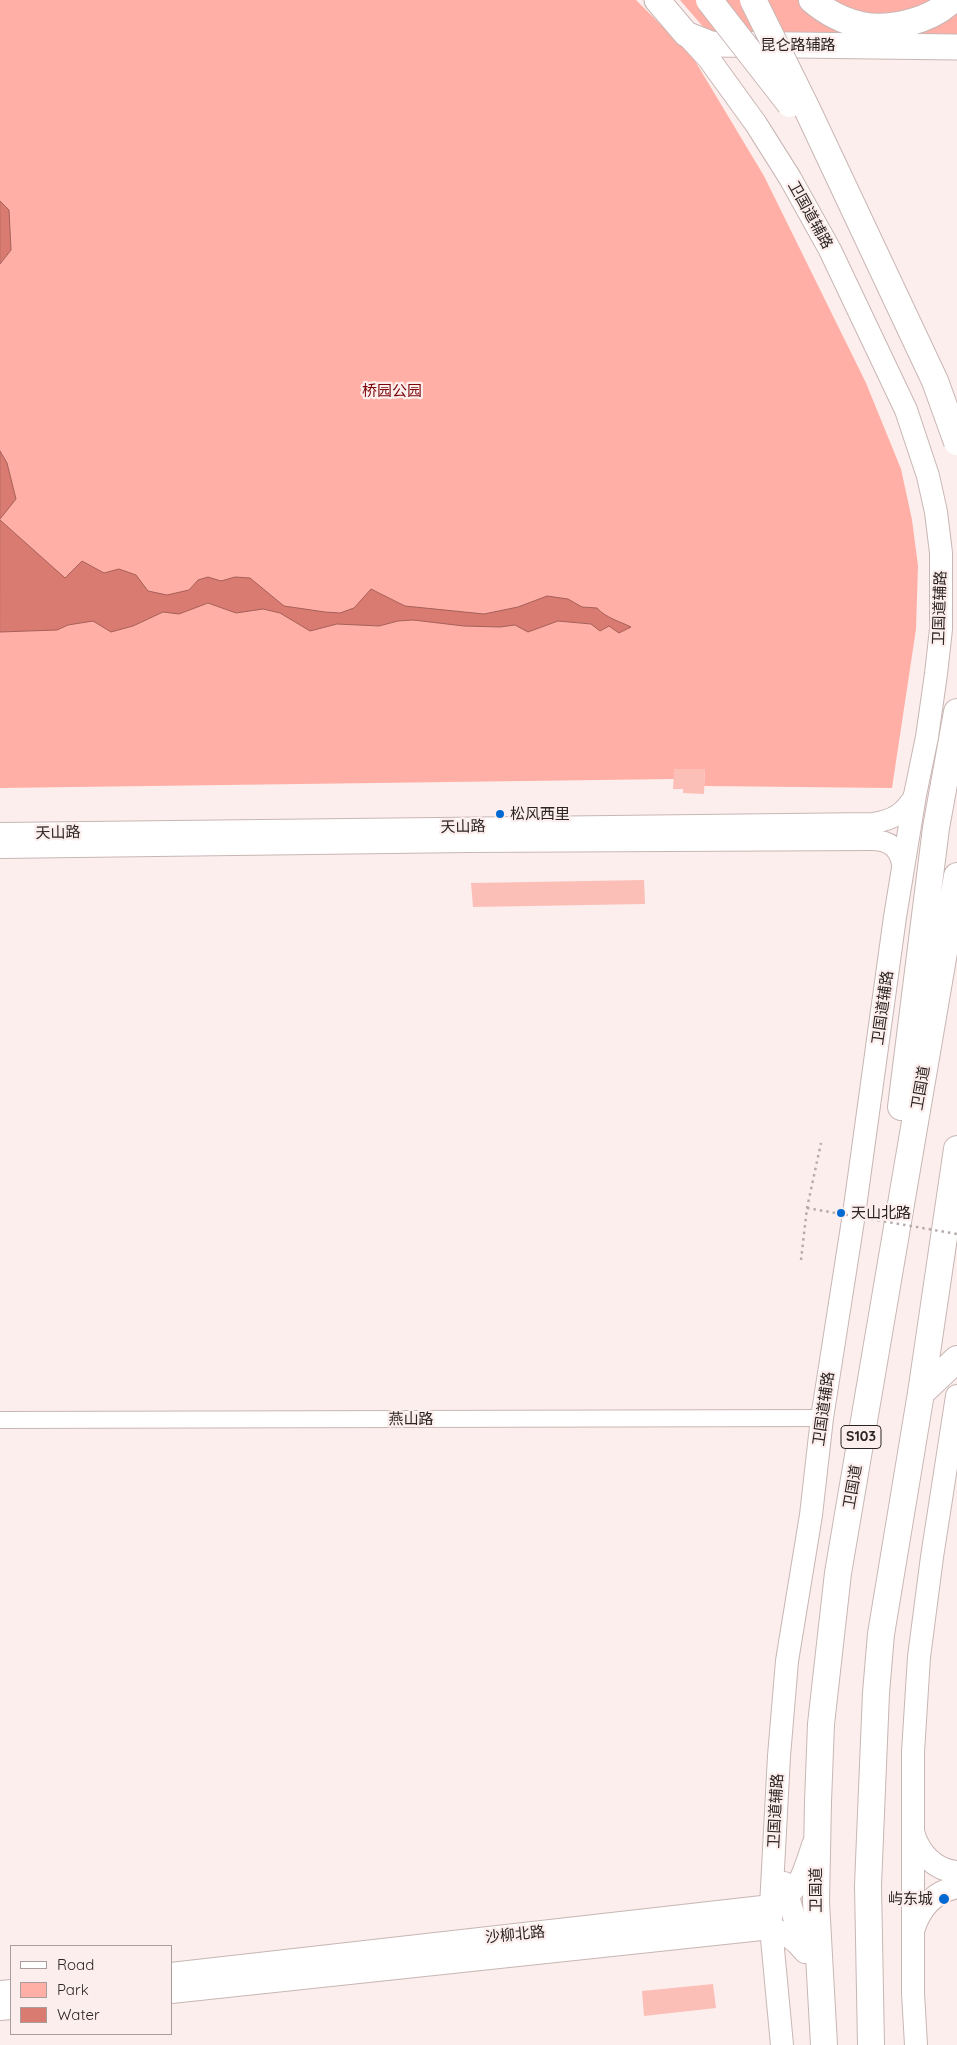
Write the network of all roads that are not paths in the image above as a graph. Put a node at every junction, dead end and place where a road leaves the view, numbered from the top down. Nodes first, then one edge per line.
1 (657, 0) edge
2 (709, 0) edge
3 (753, 0) edge
4 (812, 0) edge
5 (952, 0) edge
6 (686, 34) junction
7 (957, 46) edge
8 (830, 160) junction
9 (957, 442) edge
10 (957, 712) edge
11 (915, 795) junction
12 (0, 833) edge
13 (0, 848) edge
14 (903, 870) junction
15 (957, 876) edge
16 (957, 1149) edge
17 (957, 1219) edge
18 (957, 1359) edge
19 (872, 1378) junction
20 (921, 1393) junction
21 (957, 1396) edge
22 (822, 1418) junction
23 (0, 1420) edge
24 (912, 1828) junction
25 (817, 1835) junction
26 (957, 1872) edge
27 (957, 1887) edge
28 (776, 1911) junction
29 (913, 1934) junction
30 (805, 1952) junction
31 (172, 1974) edge
32 (172, 1992) edge
33 (820, 2002) junction
34 (782, 2045) edge
35 (824, 2045) edge
36 (871, 2045) edge
37 (916, 2045) edge

1 - 6 main road, 昆仑路辅路
2 - 8 highway, bridge
3 - 8 highway, bridge
4 - 5 highway
6 - 7 main road, 昆仑路辅路
6 - 11 main road, 卫国道辅路
8 - 9 highway, bridge
10 - 19 highway
11 - 12 street, 天山路
11 - 14 main road, 卫国道辅路
13 - 14 street, 天山路
14 - 22 main road, 卫国道辅路
15 - 19 highway, 卫国道 / S103
16 - 20 highway
17 - 20 highway
18 - 20 highway
19 - 25 highway, 卫国道 / S103
20 - 36 highway
21 - 24 main road
22 - 23 street, 燕山路
22 - 28 main road, 卫国道辅路
24 - 26 main road
24 - 29 main road
25 - 28 main road
25 - 33 highway, 卫国道 / S103
27 - 29 main road
28 - 30 main road
28 - 30 main road
28 - 31 main road, 沙柳北路
28 - 32 main road, 沙柳北路
28 - 34 main road, 卫国道辅路
29 - 37 main road
30 - 33 main road
33 - 35 highway, 卫国道 / S103

